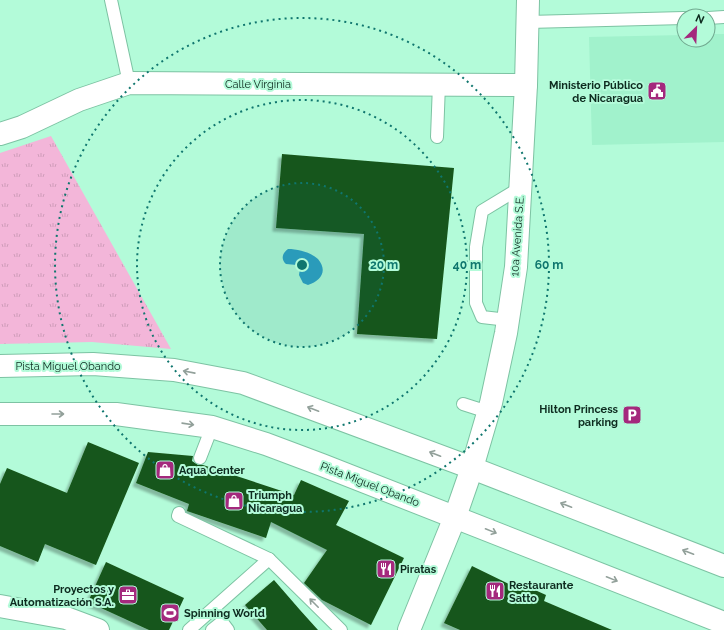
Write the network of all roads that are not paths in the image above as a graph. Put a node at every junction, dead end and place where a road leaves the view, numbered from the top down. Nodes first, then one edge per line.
1 (111, 0) edge
2 (528, 0) edge
3 (676, 18) edge
4 (528, 22) junction
5 (128, 83) junction
6 (439, 84) junction
7 (526, 85) junction
8 (0, 134) edge
9 (437, 137) dead end
10 (520, 188) junction
11 (508, 320) junction
12 (0, 366) edge
13 (463, 404) dead end
14 (488, 412) junction
15 (0, 414) edge
16 (212, 427) junction
17 (200, 458) dead end
18 (472, 468) junction
19 (179, 513) dead end
20 (455, 517) junction
21 (269, 559) junction
22 (724, 566) edge
23 (0, 606) edge
24 (724, 623) edge
25 (98, 630) edge
26 (189, 630) edge
27 (212, 630) edge
28 (228, 630) edge
29 (341, 630) edge
30 (409, 630) edge

1 - 5 lane
2 - 4 main road, 10a Avenida S.E.
3 - 4 lane
4 - 7 main road, 10a Avenida S.E.
5 - 6 main road, Calle Virginia
5 - 8 main road, Calle Virginia
6 - 7 main road, Calle Virginia
6 - 9 lane
7 - 10 main road, 10a Avenida S.E.
10 - 11 main road, 10a Avenida S.E.
10 - 11 lane
11 - 14 main road, 10a Avenida S.E.
18 -> 12 main road, Pista Miguel Obando
13 - 14 lane
14 - 18 main road, 10a Avenida S.E.
15 -> 16 main road, Pista Miguel Obando
16 - 17 lane
16 - 20 main road, Pista Miguel Obando
18 - 20 main road, 10a Avenida S.E.
22 -> 18 main road, Pista Miguel Obando
19 - 21 lane
20 -> 24 main road, Pista Miguel Obando
20 - 30 main road, 10a Avenida S.E.
21 - 26 lane
29 -> 21 lane
23 - 25 main road
27 - 28 lane

